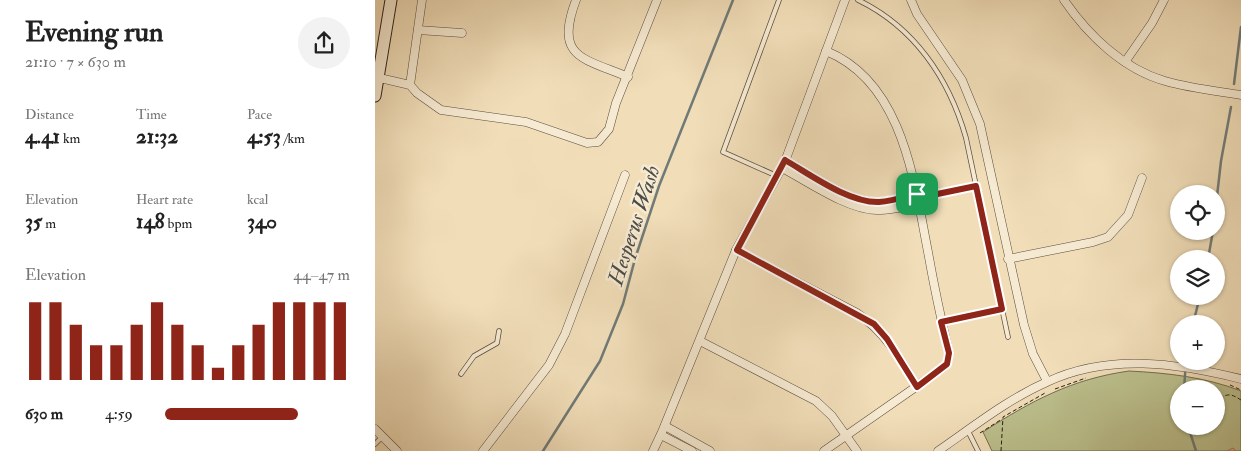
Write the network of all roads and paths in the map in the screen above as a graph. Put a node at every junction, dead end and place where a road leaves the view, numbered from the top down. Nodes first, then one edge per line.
1 (391, 0) edge
2 (422, 0) edge
3 (576, 0) edge
4 (657, 0) edge
5 (779, 0) edge
6 (845, 0) edge
7 (858, 0) edge
8 (911, 0) edge
9 (1065, 0) edge
10 (1164, 0) edge
11 (418, 30) junction
12 (463, 33) dead end
13 (826, 51) junction
14 (1125, 62) junction
15 (377, 77) edge
16 (628, 77) junction
17 (411, 84) junction
18 (1241, 95) edge
19 (375, 96) edge
20 (783, 164) junction
21 (625, 176) dead end
22 (777, 176) junction
23 (1142, 178) dead end
24 (976, 186) junction
25 (918, 198) junction
26 (737, 250) junction
27 (1008, 260) junction
28 (1002, 309) junction
29 (941, 322) junction
30 (499, 331) dead end
31 (1008, 337) dead end
32 (700, 341) junction
33 (461, 374) dead end
34 (1089, 377) dead end
35 (1241, 379) edge
36 (1047, 381) junction
37 (1227, 384) dead end
38 (917, 387) junction
39 (1055, 389) dead end
40 (1241, 390) edge
41 (1045, 393) dead end
42 (1225, 396) edge
43 (1241, 400) edge
44 (1003, 418) junction
45 (665, 426) junction
46 (375, 429) edge
47 (968, 431) junction
48 (661, 434) junction
49 (977, 435) dead end
50 (383, 436) junction
51 (847, 436) junction
52 (375, 444) edge
53 (397, 451) edge
54 (483, 451) edge
55 (653, 451) edge
56 (692, 451) edge
57 (710, 451) edge
58 (824, 451) edge
59 (857, 451) edge
60 (938, 451) edge
61 (978, 451) edge
62 (1001, 451) edge

1 - 15 main road
2 - 11 street
3 - 16 street
4 - 16 street
5 - 22 lane
6 - 13 street
7 - 24 lane
8 - 27 street
9 - 14 street
10 - 14 street
11 - 12 street
11 - 17 street
13 - 20 street
13 - 25 street
14 - 18 street
15 - 17 street
15 - 19 main road
16 - 17 street
20 - 22 street
20 - 25 street
21 - 54 street
22 - 26 street
23 - 27 street
24 - 25 lane
24 - 28 lane
25 - 29 street
26 - 32 street
26 - 38 street
27 - 36 street
28 - 29 lane
28 - 31 lane
29 - 38 street
30 - 33 lane
32 - 45 street
32 - 51 street
34 - 39 path
35 - 36 street
36 - 47 street
37 - 40 path
38 - 51 street
41 - 44 path
42 - 43 path
44 - 49 path
44 - 62 path
45 - 48 street
45 - 57 street
46 - 50 street
47 - 60 street
47 - 61 lane
48 - 55 street
48 - 56 street
50 - 52 lane
50 - 53 street
51 - 58 street
51 - 59 street

